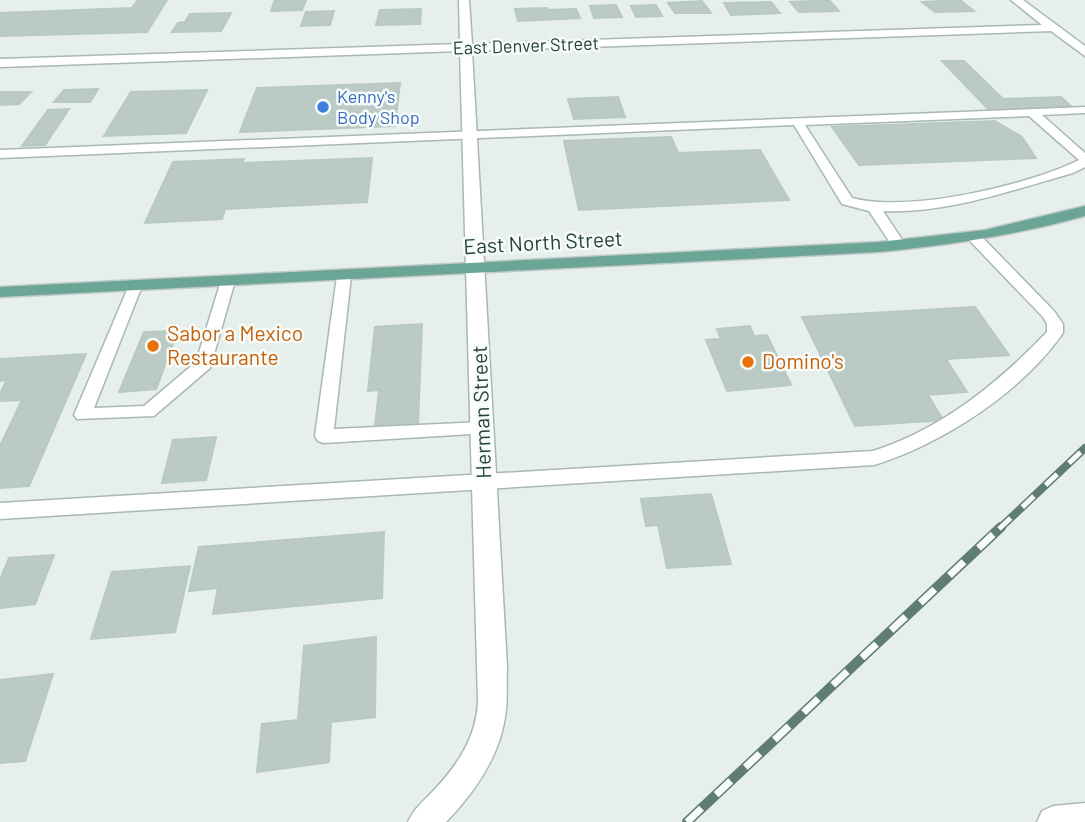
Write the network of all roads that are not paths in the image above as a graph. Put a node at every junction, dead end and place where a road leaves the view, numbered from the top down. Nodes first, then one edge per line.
1 (464, 0) edge
2 (1016, 0) edge
3 (1052, 28) junction
4 (466, 48) junction
5 (1083, 49) edge
6 (0, 63) edge
7 (1085, 110) edge
8 (1033, 113) junction
9 (798, 123) junction
10 (470, 136) junction
11 (0, 154) edge
12 (1085, 161) edge
13 (874, 208) junction
14 (1085, 211) edge
15 (975, 237) junction
16 (898, 244) junction
17 (476, 269) junction
18 (344, 276) junction
19 (228, 281) junction
20 (135, 286) junction
21 (0, 292) edge
22 (482, 428) junction
23 (485, 480) junction
24 (0, 511) edge
25 (432, 815) edge
26 (1085, 819) edge
27 (1052, 822) edge

1 - 4 street, Herman Street
2 - 3 street
3 - 4 street, East Denver Street
3 - 5 street
4 - 6 street, East Denver Street
4 - 10 street, Herman Street
7 - 8 lane
8 - 9 lane
8 - 12 lane
9 - 10 lane
9 - 13 lane
10 - 11 lane
10 - 17 street, Herman Street
12 - 13 lane
13 - 16 lane
14 - 15 main road, East North Street
15 - 16 main road, East North Street
15 - 23 lane
16 - 17 main road, East North Street
17 - 18 main road, East North Street
17 - 22 street, Herman Street
18 - 19 main road, East North Street
18 - 22 lane
19 - 20 main road, East North Street
19 - 20 lane
20 - 21 main road, East North Street
22 - 23 street, Herman Street
23 - 24 lane
23 - 25 street, Herman Street
26 - 27 street

